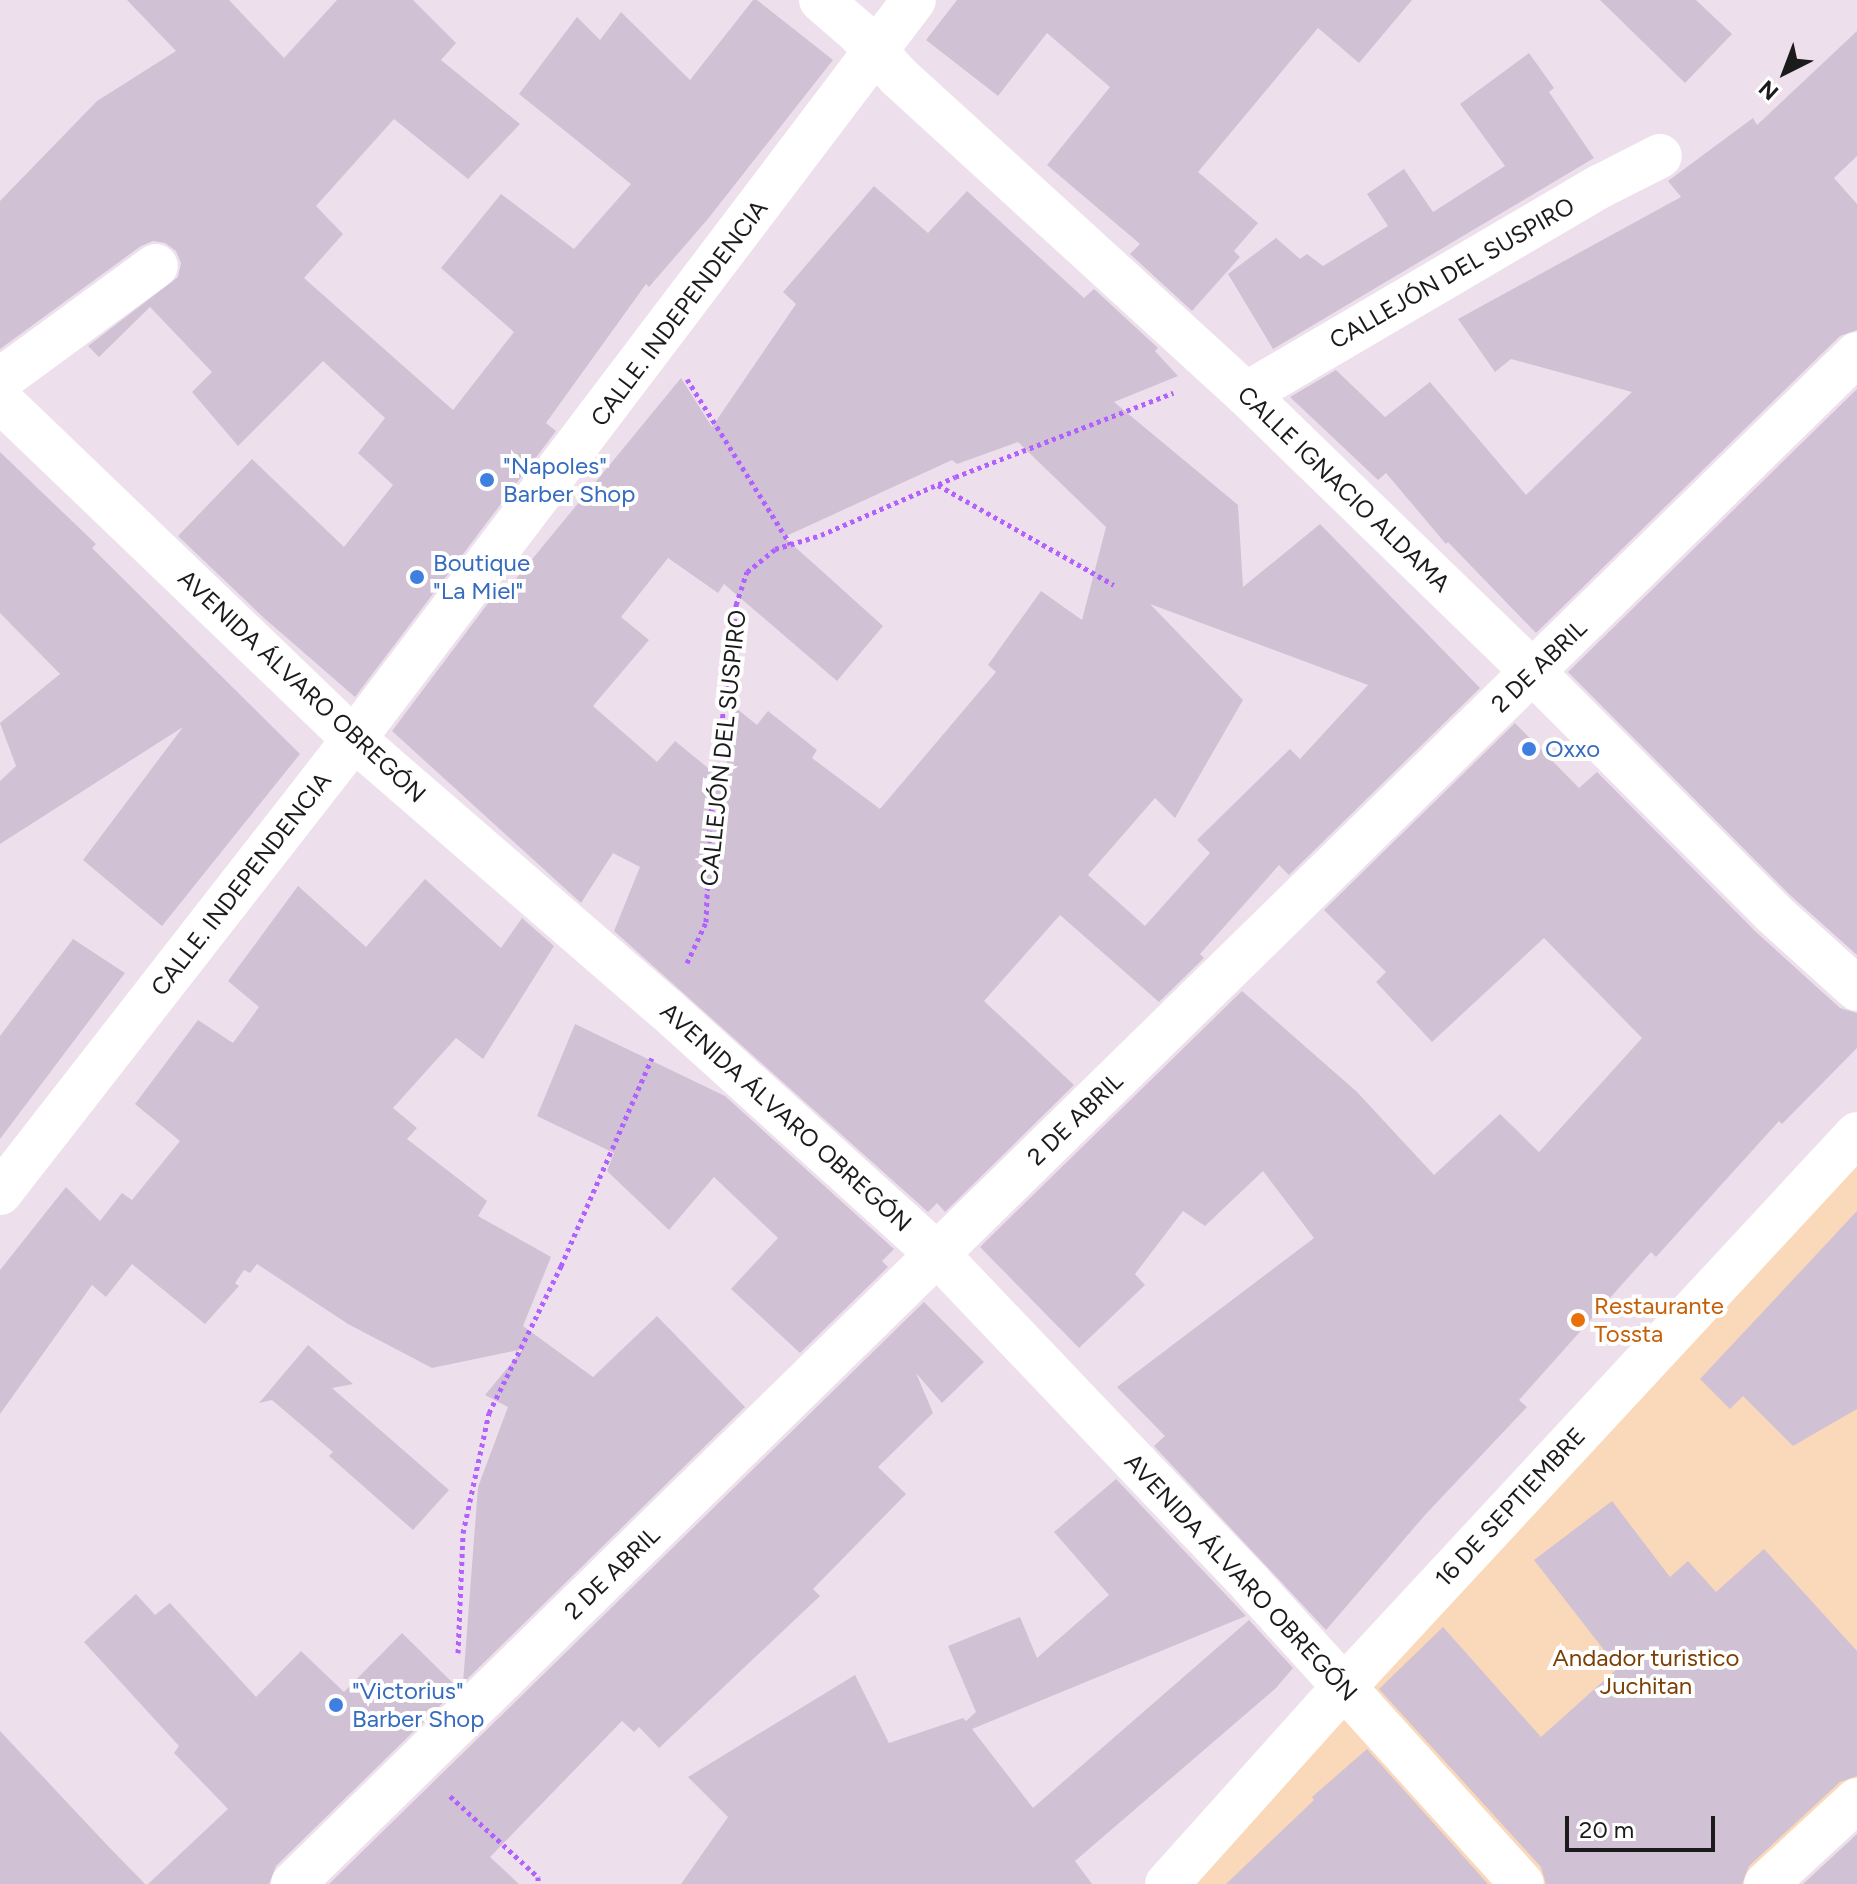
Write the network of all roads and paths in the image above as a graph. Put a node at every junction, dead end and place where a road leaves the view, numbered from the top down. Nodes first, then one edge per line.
1 (821, 0) edge
2 (914, 0) edge
3 (876, 52) junction
4 (1660, 156) dead end
5 (156, 266) dead end
6 (661, 337) junction
7 (1857, 354) edge
8 (0, 380) edge
9 (1234, 382) junction
10 (0, 400) edge
11 (938, 485) junction
12 (790, 544) junction
13 (1114, 585) dead end
14 (1533, 672) junction
15 (354, 739) junction
16 (1857, 989) edge
17 (666, 1009) junction
18 (1857, 1134) edge
19 (0, 1193) edge
20 (937, 1254) junction
21 (1344, 1687) junction
22 (454, 1728) junction
23 (417, 1765) junction
24 (1857, 1800) edge
25 (293, 1884) edge
26 (538, 1884) edge
27 (1167, 1884) edge
28 (1522, 1884) edge
29 (1766, 1884) edge

1 - 3 street, CALLE IGNACIO ALDAMA
2 - 3 street, CALLE. INDEPENDENCIA
3 - 6 street, CALLE. INDEPENDENCIA
3 - 9 street, CALLE IGNACIO ALDAMA
4 - 9 street, CALLEJÓN DEL SUSPIRO
5 - 8 street
6 - 12 path
6 - 15 street, CALLE. INDEPENDENCIA
7 - 14 street, 2 DE ABRIL
9 - 11 path, CALLEJÓN DEL SUSPIRO
9 - 14 street, CALLE IGNACIO ALDAMA
10 - 15 street, AVENIDA ÁLVARO OBREGÓN
11 - 12 path, CALLEJÓN DEL SUSPIRO
11 - 13 path
12 - 17 path, CALLEJÓN DEL SUSPIRO
14 - 16 street, CALLE IGNACIO ALDAMA
14 - 20 street, 2 DE ABRIL
15 - 17 street, AVENIDA ÁLVARO OBREGÓN
15 - 19 street, CALLE. INDEPENDENCIA
17 - 20 street, AVENIDA ÁLVARO OBREGÓN
17 - 22 path, CALLEJÓN DEL SUSPIRO
18 - 21 street, 16 DE SEPTIEMBRE
20 - 21 street, AVENIDA ÁLVARO OBREGÓN
20 - 22 street, 2 DE ABRIL
21 - 27 street, 16 DE SEPTIEMBRE
21 - 28 street, AVENIDA ÁLVARO OBREGÓN
22 - 23 street, 2 DE ABRIL
23 - 25 street, 2 DE ABRIL
23 - 26 path
24 - 29 street

